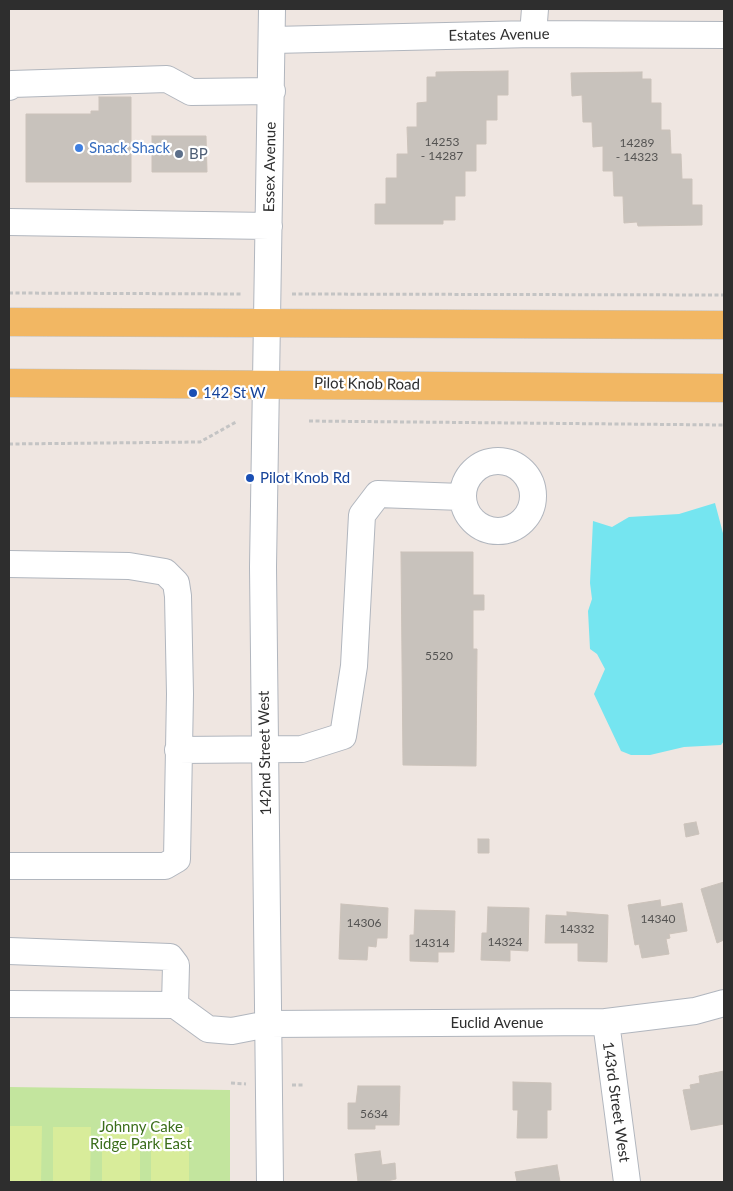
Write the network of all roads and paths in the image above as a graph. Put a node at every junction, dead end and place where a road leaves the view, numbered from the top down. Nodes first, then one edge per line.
1 (272, 9) edge
2 (534, 21) edge
3 (724, 35) edge
4 (273, 40) junction
5 (9, 87) edge
6 (272, 91) junction
7 (9, 222) edge
8 (269, 226) junction
9 (9, 293) edge
10 (310, 293) dead end
11 (234, 294) dead end
12 (724, 295) edge
13 (9, 322) edge
14 (267, 325) junction
15 (724, 325) edge
16 (9, 383) edge
17 (266, 383) junction
18 (724, 388) edge
19 (308, 421) dead end
20 (236, 422) dead end
21 (724, 425) edge
22 (9, 444) edge
23 (462, 497) dead end
24 (9, 564) edge
25 (178, 750) junction
26 (265, 750) junction
27 (9, 866) edge
28 (9, 951) edge
29 (724, 1003) edge
30 (9, 1004) edge
31 (175, 1005) junction
32 (606, 1022) junction
33 (268, 1024) junction
34 (270, 1182) edge
35 (627, 1182) edge

1 - 4 street, Essex Avenue
2 - 3 street, Estates Avenue
2 - 4 street, Estates Avenue
4 - 6 street, Essex Avenue
5 - 6 street
6 - 8 street, Essex Avenue
7 - 8 street
8 - 14 street, Essex Avenue
9 - 11 path
10 - 12 path
13 - 14 main road
14 - 15 main road
14 - 17 street, 142nd Street West
16 - 17 main road, Pilot Knob Road
17 - 18 main road, Pilot Knob Road
17 - 26 street, 142nd Street West
19 - 21 path
20 - 22 path
23 - 26 street
24 - 25 street
25 - 26 street
25 - 27 street
26 - 33 street, 142nd Street West
28 - 31 street
29 - 32 street, Euclid Avenue
30 - 31 street
31 - 33 street, Euclid Avenue
32 - 33 street, Euclid Avenue
32 - 35 street, 143rd Street West
33 - 34 street, 142nd Street West

